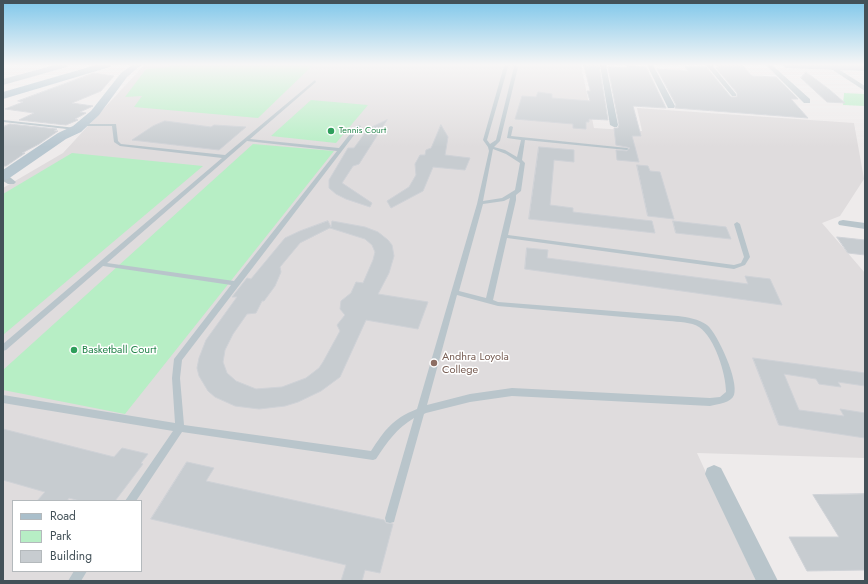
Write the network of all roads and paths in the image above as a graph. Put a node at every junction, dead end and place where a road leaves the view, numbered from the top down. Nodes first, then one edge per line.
1 (18, 92) edge
2 (19, 92) edge
3 (111, 92) edge
4 (303, 92) edge
5 (498, 92) edge
6 (510, 92) edge
7 (608, 92) edge
8 (664, 92) edge
9 (732, 92) edge
10 (798, 92) edge
11 (734, 95) dead end
12 (3, 97) edge
13 (807, 101) dead end
14 (671, 106) dead end
15 (3, 121) edge
16 (490, 121) junction
17 (502, 122) junction
18 (614, 125) dead end
19 (359, 126) dead end
20 (79, 127) junction
21 (511, 127) dead end
22 (523, 139) junction
23 (246, 140) junction
24 (490, 147) junction
25 (627, 149) dead end
26 (341, 150) junction
27 (226, 157) junction
28 (519, 160) junction
29 (5, 180) edge
30 (513, 194) junction
31 (480, 204) junction
32 (843, 223) dead end
33 (737, 224) dead end
34 (865, 226) edge
35 (504, 236) junction
36 (101, 264) junction
37 (237, 284) junction
38 (455, 292) junction
39 (489, 302) junction
40 (3, 348) edge
41 (3, 399) edge
42 (420, 412) junction
43 (180, 428) junction
44 (714, 474) dead end
45 (131, 500) edge
46 (390, 518) dead end
47 (80, 572) edge
48 (74, 581) edge
49 (767, 581) edge

1 - 12 main road
2 - 12 street
3 - 20 street
4 - 23 lane
5 - 16 lane
6 - 17 lane
7 - 18 street
8 - 14 street
9 - 11 street
10 - 13 street
15 - 20 lane
16 - 17 lane
16 - 24 lane
17 - 24 lane
19 - 26 lane
20 - 27 lane
20 - 29 street
21 - 22 lane
22 - 25 lane
22 - 28 lane
23 - 26 lane
23 - 27 lane
24 - 28 lane
24 - 31 lane
26 - 37 lane
27 - 36 lane
28 - 30 lane
30 - 31 lane
30 - 35 lane
31 - 38 lane
32 - 34 street
33 - 35 lane
35 - 39 lane
36 - 37 lane
36 - 40 lane
37 - 43 lane
38 - 39 lane
38 - 42 lane
39 - 42 lane
41 - 43 lane
42 - 43 lane
42 - 46 lane
43 - 45 lane
44 - 49 street
47 - 48 lane

